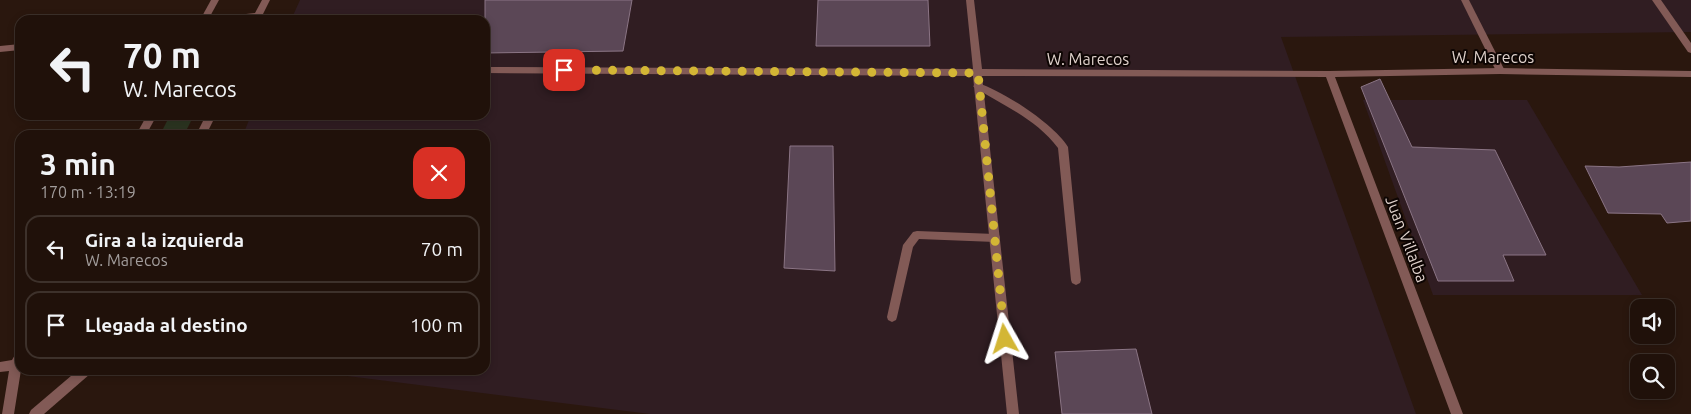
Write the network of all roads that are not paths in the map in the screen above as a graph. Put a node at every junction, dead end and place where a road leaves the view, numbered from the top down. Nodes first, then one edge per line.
1 (215, 0) edge
2 (266, 0) edge
3 (970, 0) edge
4 (1465, 0) edge
5 (1656, 0) edge
6 (207, 15) edge
7 (258, 15) edge
8 (15, 48) edge
9 (0, 49) edge
10 (1691, 50) edge
11 (490, 70) edge
12 (1500, 71) junction
13 (978, 73) junction
14 (1329, 74) junction
15 (1691, 74) edge
16 (978, 86) junction
17 (995, 238) junction
18 (1076, 280) dead end
19 (892, 317) dead end
20 (15, 363) edge
21 (0, 366) edge
22 (16, 375) edge
23 (80, 375) edge
24 (8, 414) edge
25 (35, 414) edge
26 (1013, 414) edge
27 (1457, 414) edge

1 - 6 street
2 - 7 street
3 - 13 street
4 - 12 street
5 - 10 street
8 - 9 street
11 - 13 street, W. Marecos
12 - 14 street, W. Marecos
12 - 15 street, W. Marecos
13 - 14 street, W. Marecos
13 - 16 street
14 - 27 street, Juan Villalba
16 - 17 street
16 - 18 street
17 - 19 street
17 - 26 street
20 - 21 street
22 - 24 street
23 - 25 street

